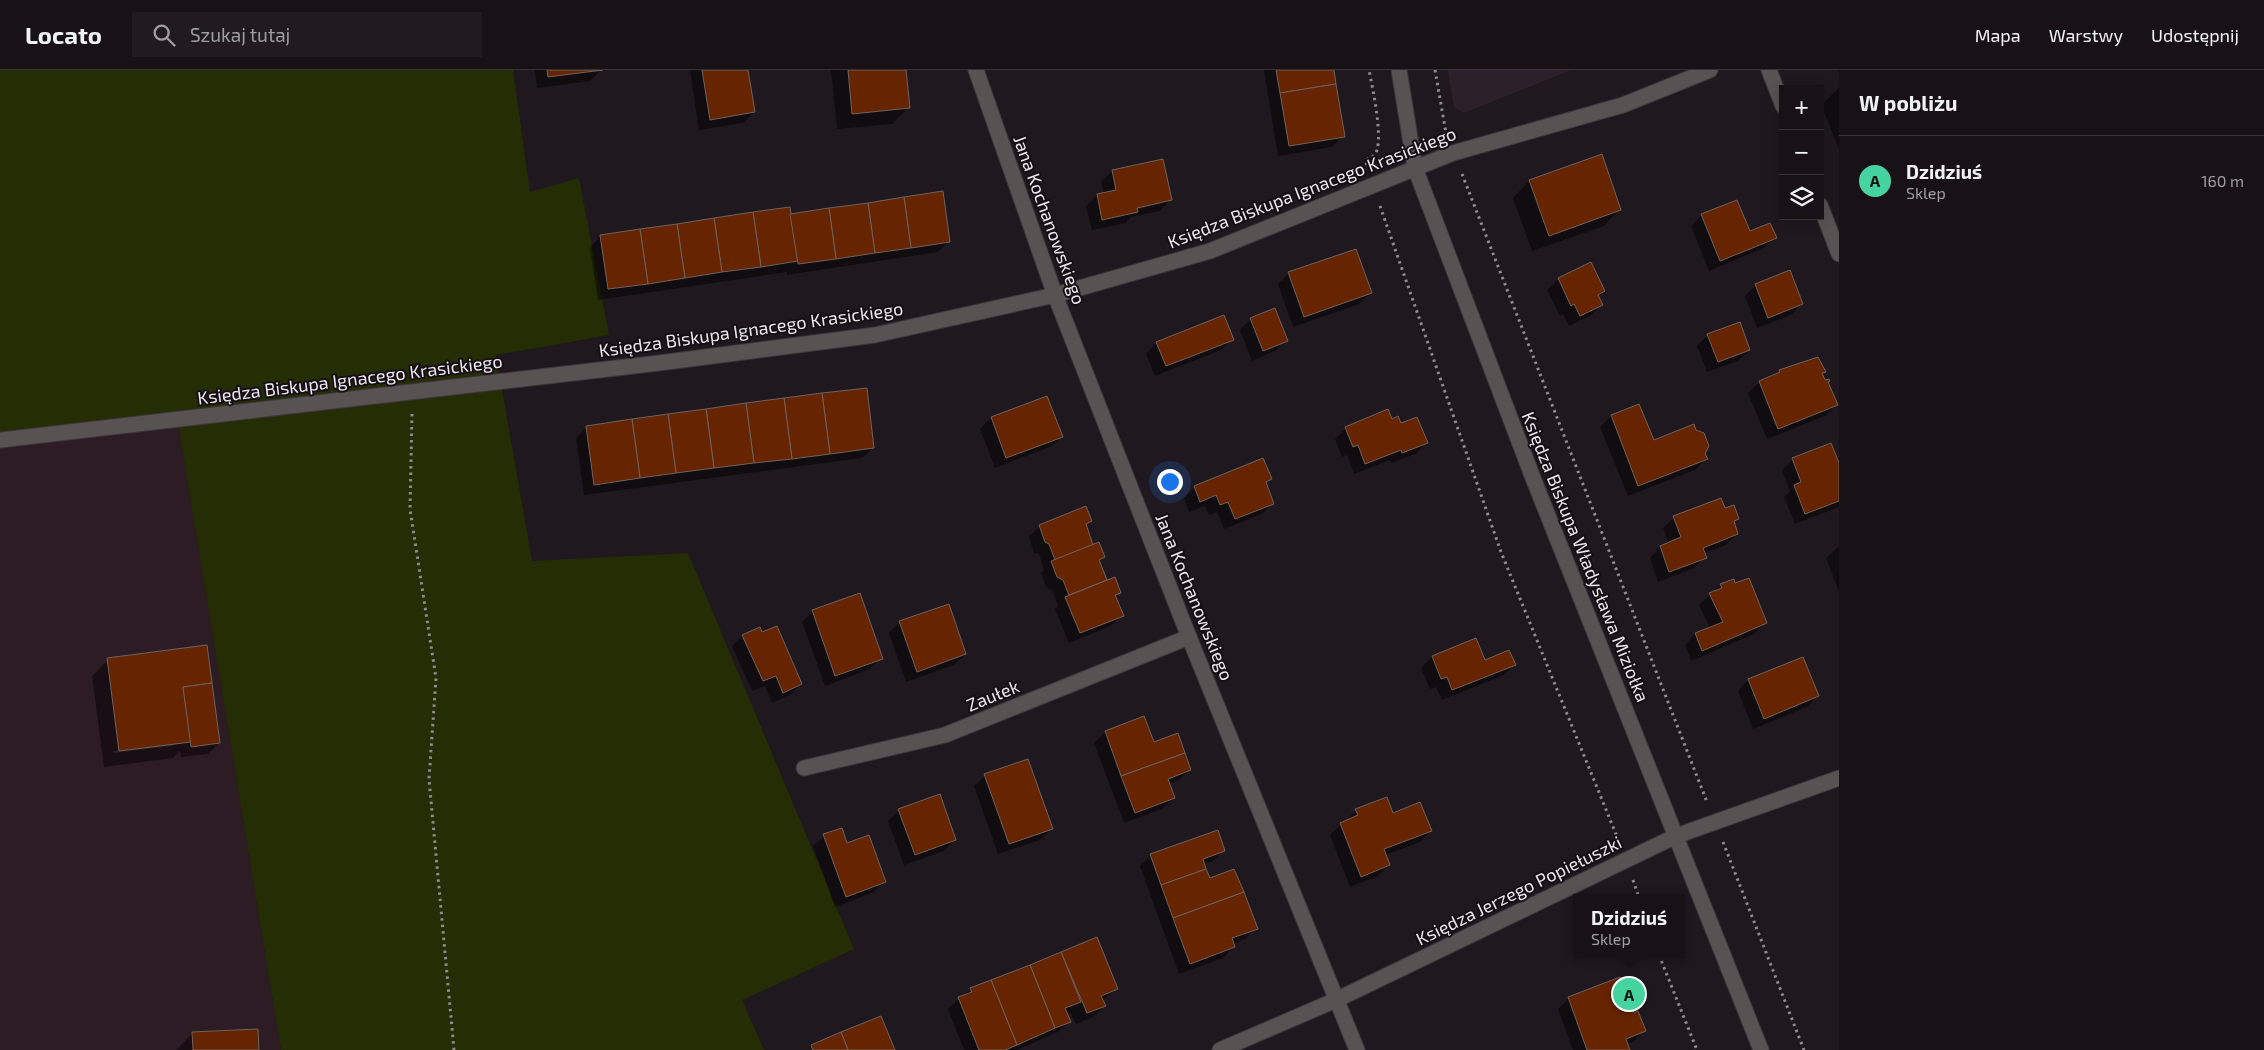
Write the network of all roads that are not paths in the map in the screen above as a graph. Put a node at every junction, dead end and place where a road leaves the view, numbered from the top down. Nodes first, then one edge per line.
1 (976, 70) edge
2 (1399, 70) edge
3 (1710, 70) edge
4 (1769, 70) edge
5 (1779, 96) edge
6 (1415, 168) junction
7 (1824, 215) edge
8 (1839, 254) edge
9 (1055, 295) junction
10 (0, 440) edge
11 (1189, 637) junction
12 (804, 768) dead end
13 (1839, 778) edge
14 (1676, 836) junction
15 (1336, 1000) junction
16 (1220, 1050) edge
17 (1357, 1050) edge
18 (1761, 1050) edge

1 - 9 street, Jana Kochanowskiego
2 - 6 street, Księdza Biskupa Władysława Miziołka
3 - 6 street, Księdza Biskupa Ignacego Krasickiego
4 - 5 street
6 - 9 street, Księdza Biskupa Ignacego Krasickiego
6 - 14 street, Księdza Biskupa Władysława Miziołka
7 - 8 street
9 - 10 street, Księdza Biskupa Ignacego Krasickiego
9 - 11 street, Jana Kochanowskiego
11 - 12 street, Zaułek
11 - 15 street, Jana Kochanowskiego
13 - 14 street, Księdza Jerzego Popiełuszki
14 - 15 street, Księdza Jerzego Popiełuszki
14 - 18 street, Księdza Biskupa Władysława Miziołka
15 - 16 street, Księdza Jerzego Popiełuszki
15 - 17 street, Jana Kochanowskiego

